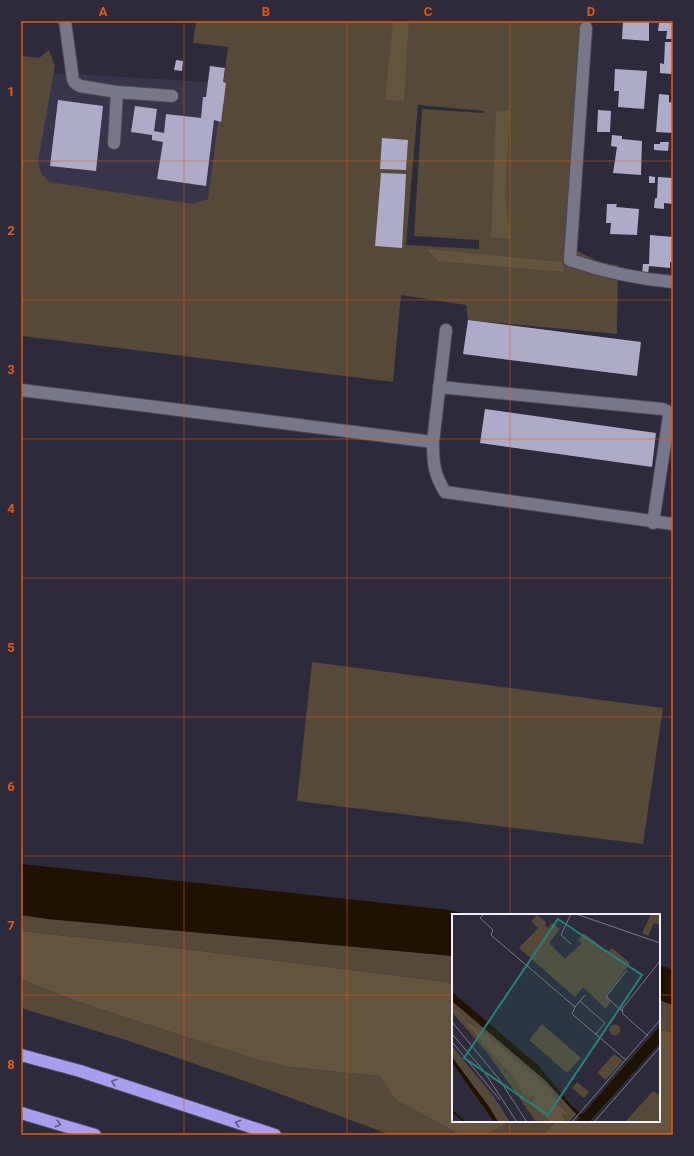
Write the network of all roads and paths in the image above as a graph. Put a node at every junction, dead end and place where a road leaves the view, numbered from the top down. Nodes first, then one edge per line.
1 (66, 21) edge
2 (586, 28) dead end
3 (117, 92) junction
4 (172, 96) dead end
5 (114, 143) dead end
6 (673, 282) edge
7 (446, 330) dead end
8 (439, 388) junction
9 (21, 390) edge
10 (433, 442) junction
11 (653, 523) junction
12 (673, 524) edge
13 (21, 1055) edge
14 (21, 1113) edge
15 (95, 1135) edge
16 (275, 1135) edge

1 - 3 lane
2 - 6 lane
3 - 4 lane
3 - 5 lane
7 - 8 lane
8 - 10 lane
8 - 11 lane
9 - 10 lane
10 - 11 lane
11 - 12 lane
16 -> 13 highway
14 -> 15 highway

